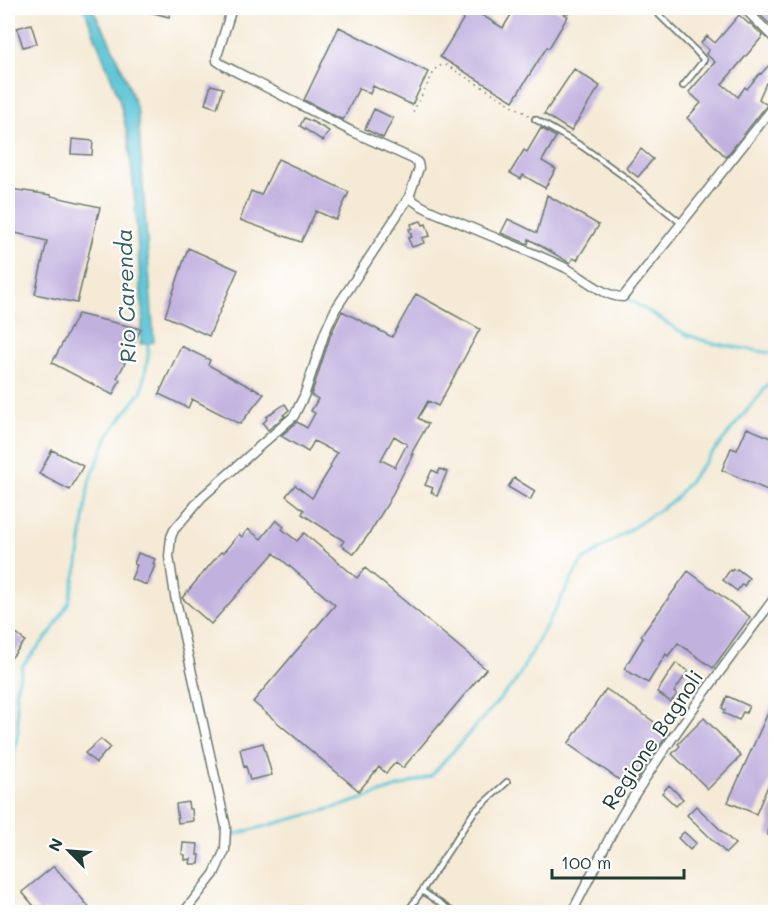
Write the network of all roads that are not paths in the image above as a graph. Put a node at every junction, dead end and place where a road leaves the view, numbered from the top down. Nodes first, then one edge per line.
1 (232, 8) edge
2 (655, 8) edge
3 (744, 8) edge
4 (776, 40) edge
5 (683, 86) dead end
6 (776, 104) edge
7 (535, 118) road end
8 (409, 197) junction
9 (681, 224) junction
10 (776, 596) edge
11 (507, 783) dead end
12 (422, 891) junction
13 (184, 912) edge
14 (407, 912) edge
15 (453, 912) edge
16 (572, 912) edge

1 - 8 street
2 - 5 lane
3 - 4 street
6 - 9 street
7 - 9 lane
8 - 9 street
8 - 13 street
10 - 16 street, Regione Bagnoli
11 - 12 lane
12 - 14 lane
12 - 15 lane

